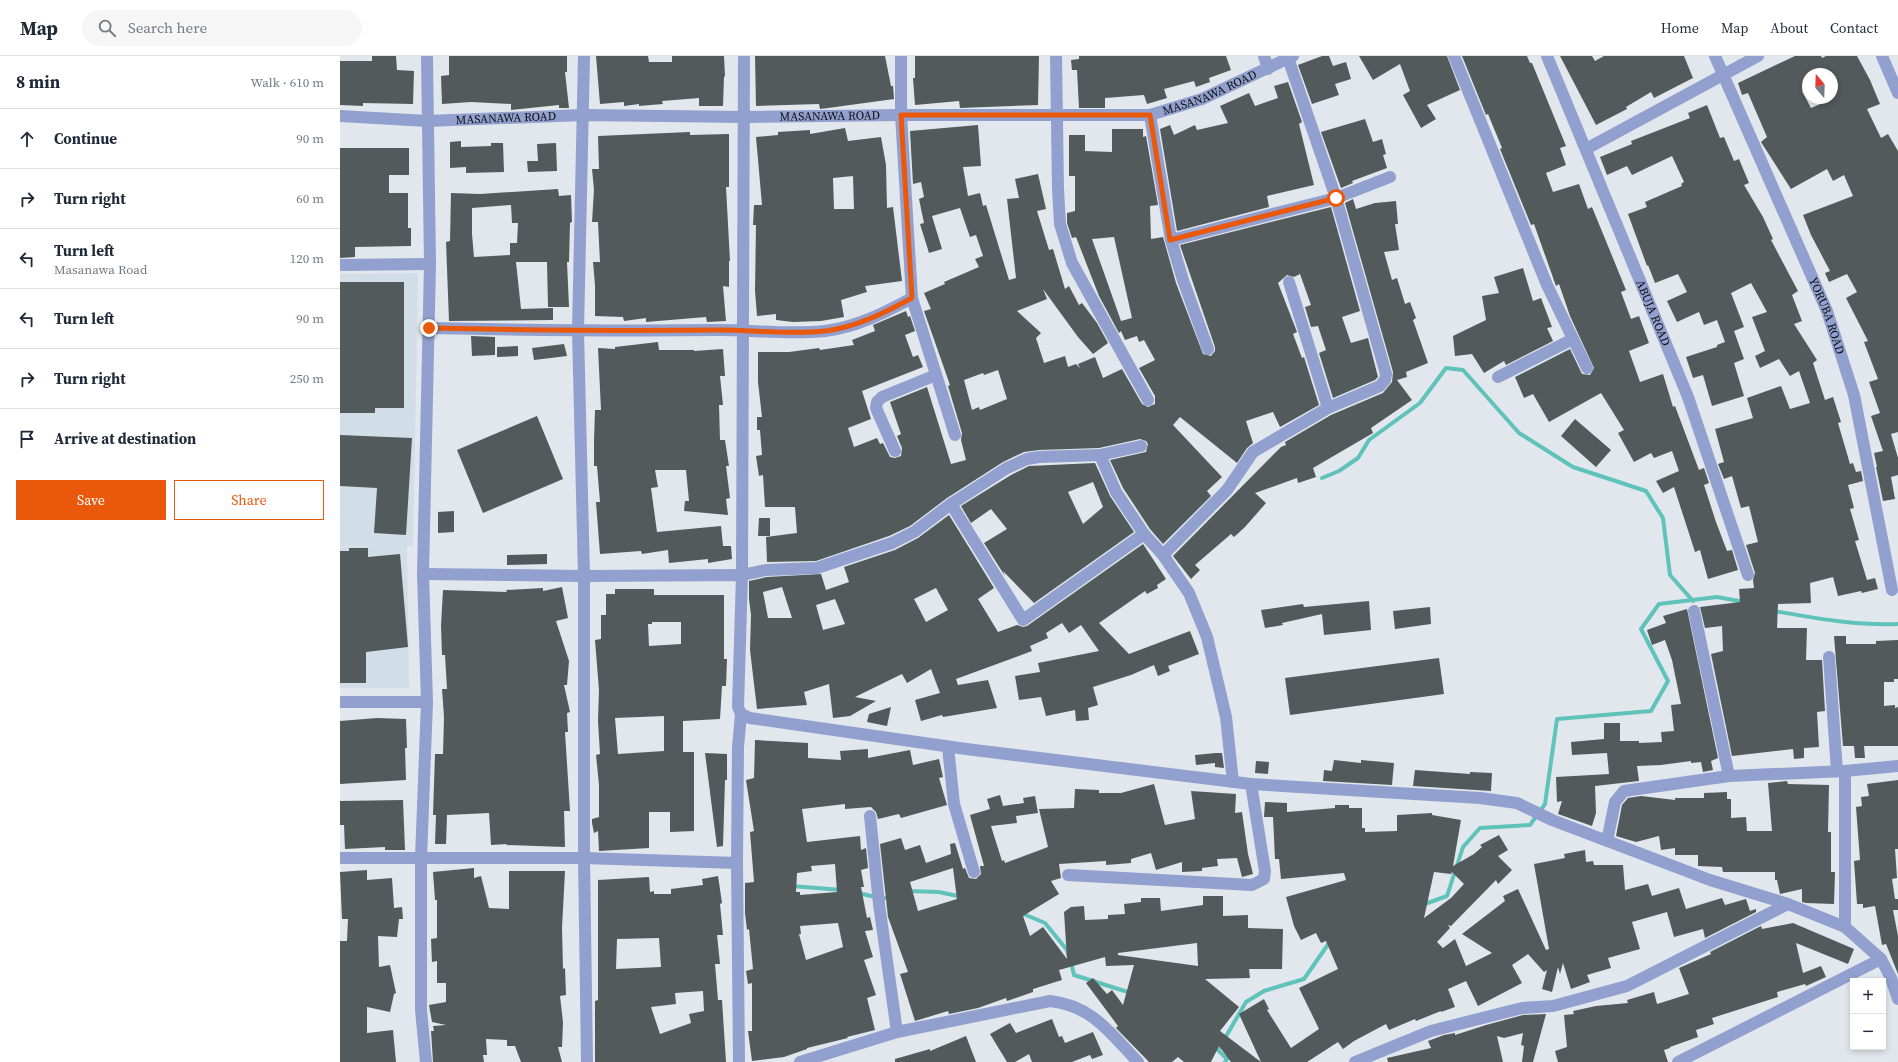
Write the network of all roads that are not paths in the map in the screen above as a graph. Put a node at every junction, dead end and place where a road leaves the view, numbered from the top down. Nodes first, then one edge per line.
1 (427, 56) edge
2 (584, 56) edge
3 (744, 56) edge
4 (901, 56) edge
5 (1056, 56) edge
6 (1264, 56) edge
7 (1454, 56) edge
8 (1547, 56) edge
9 (1716, 56) edge
10 (1758, 56) edge
11 (1882, 56) edge
12 (1290, 57) edge
13 (1268, 69) junction
14 (1724, 76) junction
15 (1898, 93) edge
16 (583, 115) junction
17 (901, 115) junction
18 (1150, 115) junction
19 (340, 116) edge
20 (1056, 116) junction
21 (744, 117) junction
22 (428, 121) junction
23 (1586, 149) junction
24 (1390, 177) dead end
25 (1336, 198) junction
26 (1170, 240) junction
27 (430, 264) junction
28 (340, 265) edge
29 (1290, 282) dead end
30 (912, 298) junction
31 (429, 328) junction
32 (742, 330) junction
33 (578, 331) junction
34 (1573, 339) junction
35 (1208, 349) dead end
36 (1587, 368) dead end
37 (936, 375) junction
38 (1498, 377) dead end
39 (1148, 400) dead end
40 (1328, 408) junction
41 (955, 435) dead end
42 (1140, 446) dead end
43 (895, 451) dead end
44 (1100, 455) junction
45 (951, 504) junction
46 (1144, 534) junction
47 (1163, 554) junction
48 (423, 574) junction
49 (742, 575) junction
50 (1748, 575) dead end
51 (584, 576) junction
52 (1892, 590) dead end
53 (1694, 611) dead end
54 (1829, 657) dead end
55 (340, 702) edge
56 (427, 702) junction
57 (741, 714) junction
58 (948, 746) junction
59 (1898, 766) edge
60 (1841, 771) junction
61 (1729, 776) junction
62 (1233, 782) junction
63 (1251, 784) junction
64 (870, 816) dead end
65 (1607, 841) junction
66 (340, 858) edge
67 (421, 858) junction
68 (584, 858) junction
69 (737, 863) junction
70 (974, 872) dead end
71 (1068, 875) dead end
72 (1788, 904) junction
73 (1845, 927) junction
74 (1881, 960) junction
75 (1898, 999) edge
76 (897, 1032) junction
77 (1132, 1060) edge
78 (426, 1062) edge
79 (587, 1062) edge
80 (739, 1062) edge
81 (800, 1062) edge
82 (1355, 1062) edge
83 (1678, 1062) edge

1 - 22 street
2 - 16 street
3 - 21 street
4 - 17 street
5 - 20 street
6 - 13 street
7 - 34 street
8 - 23 street, ABUJA ROAD
9 - 14 street, YORUBA ROAD
10 - 14 street
11 - 15 street
12 - 13 street, MASANAWA ROAD
12 - 25 street
13 - 18 street, MASANAWA ROAD
14 - 23 street
14 - 52 street, YORUBA ROAD
16 - 21 street, MASANAWA ROAD
16 - 22 street, MASANAWA ROAD
16 - 33 street
17 - 20 street, MASANAWA ROAD
17 - 21 street, MASANAWA ROAD
17 - 30 street
18 - 20 street, MASANAWA ROAD
18 - 26 street
19 - 22 street, MASANAWA ROAD
20 - 39 street
21 - 32 street
22 - 27 street
23 - 50 street, ABUJA ROAD
24 - 25 street
25 - 26 street
25 - 40 street
26 - 35 street
27 - 28 street
27 - 31 street
29 - 40 street
30 - 32 street
30 - 37 street
31 - 33 street
31 - 48 street
32 - 33 street
32 - 49 street
33 - 51 street
34 - 36 street
34 - 38 street
37 - 41 street
37 - 43 street
40 - 47 street
42 - 44 street
44 - 45 street
44 - 46 street
45 - 46 street
45 - 49 street
46 - 47 street
47 - 62 street
48 - 51 street
48 - 56 street
49 - 51 street
49 - 57 street
51 - 68 street
53 - 61 street
54 - 60 street
55 - 56 street
56 - 67 street
57 - 58 street
57 - 69 street
58 - 62 street
58 - 70 street
59 - 60 street
60 - 61 street
60 - 73 street
61 - 65 street
62 - 63 street
63 - 65 street
63 - 71 street
64 - 76 street
65 - 72 street
66 - 67 street
67 - 68 street
67 - 78 street
68 - 69 street
68 - 79 street
69 - 80 street
72 - 73 street
72 - 82 street
73 - 74 street
74 - 75 street
74 - 83 street
76 - 77 street
76 - 81 street

